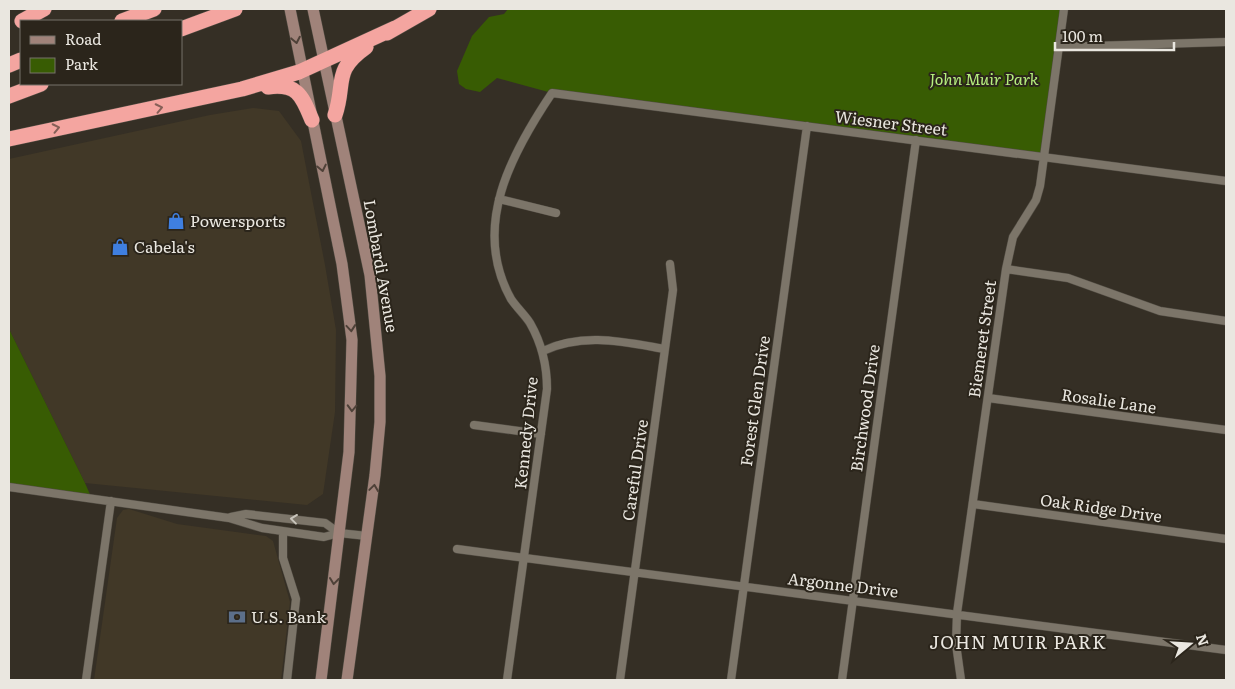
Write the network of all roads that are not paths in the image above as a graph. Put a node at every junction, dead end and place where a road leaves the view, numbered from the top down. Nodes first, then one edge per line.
1 (44, 9) edge
2 (154, 9) edge
3 (235, 9) edge
4 (290, 9) edge
5 (313, 9) edge
6 (429, 9) edge
7 (1064, 9) edge
8 (23, 20) edge
9 (125, 20) edge
10 (20, 22) edge
11 (9, 28) edge
12 (395, 28) junction
13 (182, 29) edge
14 (1226, 42) edge
15 (1059, 46) junction
16 (323, 61) junction
17 (302, 70) junction
18 (38, 85) edge
19 (242, 90) junction
20 (552, 93) joint
21 (9, 96) edge
22 (335, 114) junction
23 (312, 120) junction
24 (807, 126) junction
25 (9, 139) edge
26 (916, 140) junction
27 (1044, 157) junction
28 (1226, 181) edge
29 (500, 199) junction
30 (556, 213) dead end
31 (670, 264) dead end
32 (1006, 269) junction
33 (1226, 321) edge
34 (665, 349) junction
35 (543, 351) junction
36 (988, 398) junction
37 (474, 425) dead end
38 (1226, 430) edge
39 (541, 434) junction
40 (9, 487) edge
41 (111, 501) junction
42 (973, 504) junction
43 (230, 518) junction
44 (283, 531) junction
45 (339, 533) junction
46 (366, 536) junction
47 (1226, 539) edge
48 (457, 549) dead end
49 (524, 558) junction
50 (634, 572) junction
51 (744, 586) junction
52 (852, 601) junction
53 (957, 613) junction
54 (1226, 650) edge
55 (86, 680) edge
56 (287, 680) edge
57 (321, 680) edge
58 (347, 680) edge
59 (507, 680) edge
60 (620, 680) edge
61 (731, 680) edge
62 (842, 680) edge
63 (960, 680) edge

1 - 8 highway
2 - 9 highway
3 - 13 highway
4 -> 17 main road
5 - 16 main road, Lombardi Avenue
6 - 12 highway
7 - 15 street, Biemeret Street
10 - 11 highway
12 - 16 highway
12 - 22 highway
14 - 15 street
15 - 27 street, Biemeret Street
16 - 17 highway
16 - 22 main road, Lombardi Avenue
17 - 19 highway
17 - 23 main road
18 - 21 highway
19 - 23 highway
25 -> 19 highway
20 - 24 street, Wiesner Street
20 - 29 street, Kennedy Drive
46 -> 22 main road, Lombardi Avenue
23 -> 45 main road
24 - 26 street, Wiesner Street
24 - 51 street, Forest Glen Drive
26 - 27 street, Wiesner Street
26 - 52 street, Birchwood Drive
27 - 28 street, Wiesner Street
27 - 32 street, Biemeret Street
29 - 30 street
29 - 35 street, Kennedy Drive
31 - 34 street, Careful Drive
32 - 33 street
32 - 36 street, Biemeret Street
34 - 35 street
34 - 50 street, Careful Drive
35 - 39 street, Kennedy Drive
36 - 38 street, Rosalie Lane
36 - 42 street, Biemeret Street
37 - 39 street
39 - 49 street, Kennedy Drive
40 - 41 street
41 - 43 street
41 - 55 street
42 - 47 street, Oak Ridge Drive
42 - 53 street, Biemeret Street
43 - 44 street
45 -> 43 street
44 - 45 street
44 - 56 street
45 - 46 street
45 -> 57 main road
46 - 58 main road, Lombardi Avenue
48 - 49 street, Argonne Drive
49 - 50 street, Argonne Drive
49 - 59 street, Kennedy Drive
50 - 51 street, Argonne Drive
50 - 60 street, Careful Drive
51 - 52 street, Argonne Drive
51 - 61 street, Forest Glen Drive
52 - 53 street, Argonne Drive
52 - 62 street, Birchwood Drive
53 - 54 street, Argonne Drive
53 - 63 street, Biemeret Street

